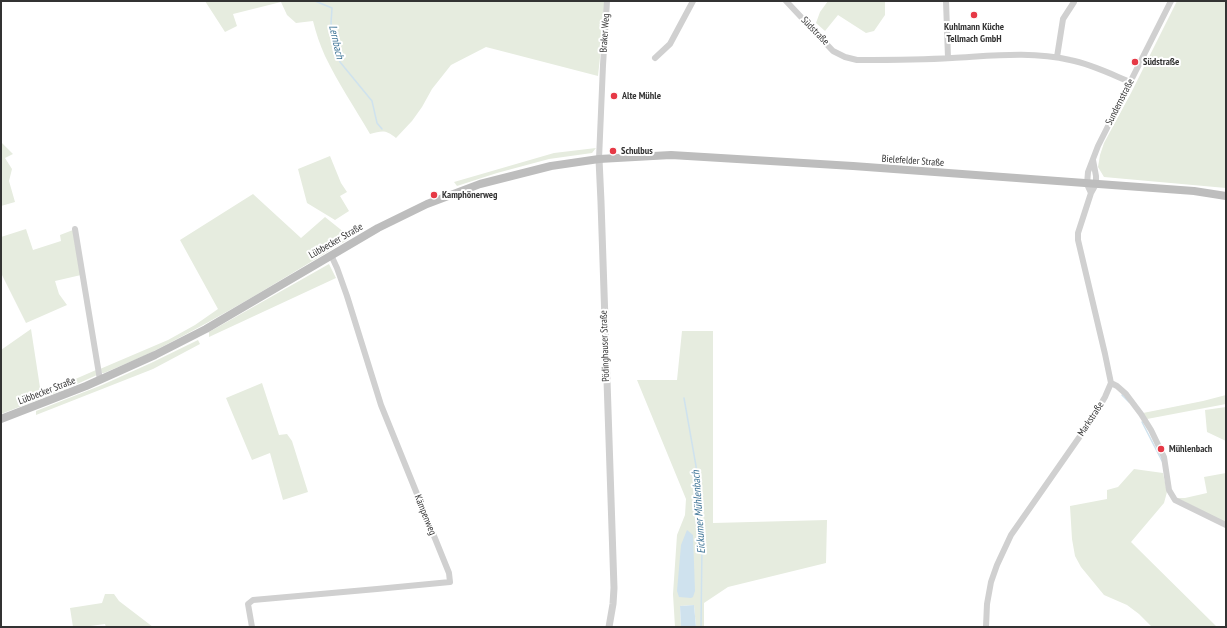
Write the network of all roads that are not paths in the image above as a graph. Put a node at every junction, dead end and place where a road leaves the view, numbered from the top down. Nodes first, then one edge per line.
1 (607, 1) edge
2 (693, 1) edge
3 (786, 1) edge
4 (946, 1) edge
5 (1171, 1) edge
6 (1074, 2) edge
7 (655, 58) dead end
8 (948, 58) junction
9 (1056, 58) junction
10 (603, 65) joint
11 (1130, 82) junction
12 (599, 159) junction
13 (1092, 184) junction
14 (1226, 196) edge
15 (75, 229) dead end
16 (331, 255) junction
17 (100, 380) junction
18 (1111, 383) junction
19 (1, 419) edge
20 (1226, 525) edge
21 (252, 627) edge
22 (609, 627) edge
23 (986, 627) edge

1 - 10 street, Braker Weg
2 - 7 street
3 - 8 street, Südstraße
4 - 8 street
5 - 11 street, Sundernstraße
6 - 9 street
8 - 9 street, Südstraße
9 - 11 street, Südstraße
10 - 12 street, Pödinghauser Straße
11 - 13 street, Sundernstraße
12 - 13 main road, Bielefelder Straße
12 - 16 main road, Lübbecker Straße
12 - 22 street, Pödinghauser Straße
13 - 14 main road, Bielefelder Straße
13 - 18 street
15 - 17 street
16 - 17 main road, Lübbecker Straße
16 - 21 street, Kämpenweg
17 - 19 main road, Lübbecker Straße
18 - 20 street
18 - 23 street, Markstraße

